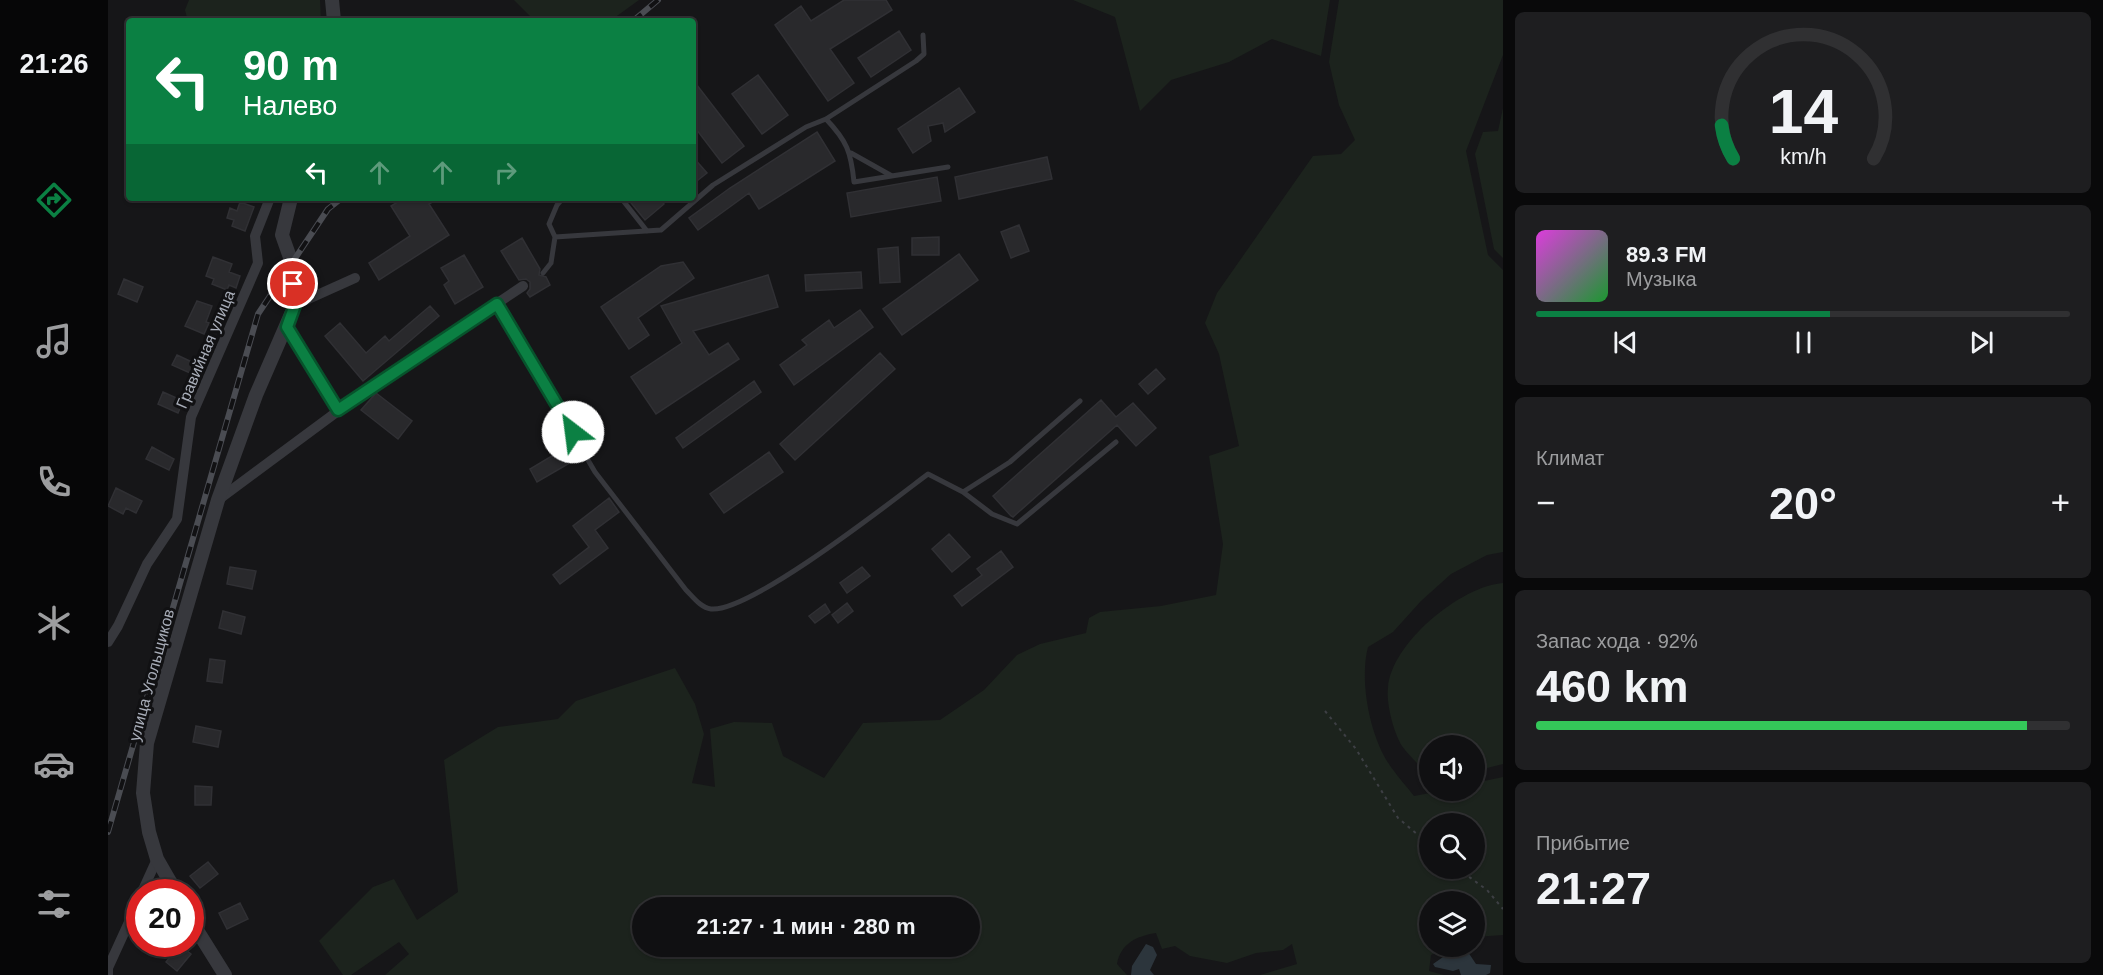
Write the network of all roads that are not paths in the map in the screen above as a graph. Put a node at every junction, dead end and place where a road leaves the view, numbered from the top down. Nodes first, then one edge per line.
1 (332, 0) edge
2 (334, 18) edge
3 (923, 35) dead end
4 (826, 119) junction
5 (851, 153) junction
6 (948, 167) dead end
7 (893, 176) junction
8 (696, 200) edge
9 (269, 201) edge
10 (290, 201) edge
11 (560, 201) edge
12 (623, 201) edge
13 (695, 201) edge
14 (647, 231) junction
15 (555, 237) junction
16 (543, 273) dead end
17 (355, 278) dead end
18 (523, 286) dead end
19 (497, 304) junction
20 (295, 305) junction
21 (287, 327) junction
22 (1080, 401) dead end
23 (338, 410) junction
24 (1116, 442) dead end
25 (963, 492) junction
26 (218, 500) junction
27 (108, 642) edge
28 (157, 859) junction
29 (148, 879) edge
30 (169, 879) edge
31 (126, 929) edge
32 (204, 942) edge
33 (108, 975) edge
34 (225, 975) edge

1 - 2 street
3 - 4 lane
4 - 5 lane
4 - 8 lane
5 - 7 lane
5 - 7 lane
6 - 7 lane
9 - 27 street, Гравийная улица
10 - 20 street
11 - 15 lane
12 - 14 lane
13 - 14 lane
14 - 15 lane
15 - 16 lane
17 - 20 street
18 - 19 street
19 - 23 street
19 - 25 lane
20 - 21 street, улица Угольщиков
21 - 23 street
21 - 26 street, улица Угольщиков
22 - 25 lane
23 - 26 street
24 - 25 lane
26 - 28 street, улица Угольщиков
28 - 29 street
28 - 30 street, улица Угольщиков
31 - 33 street
32 - 34 street

